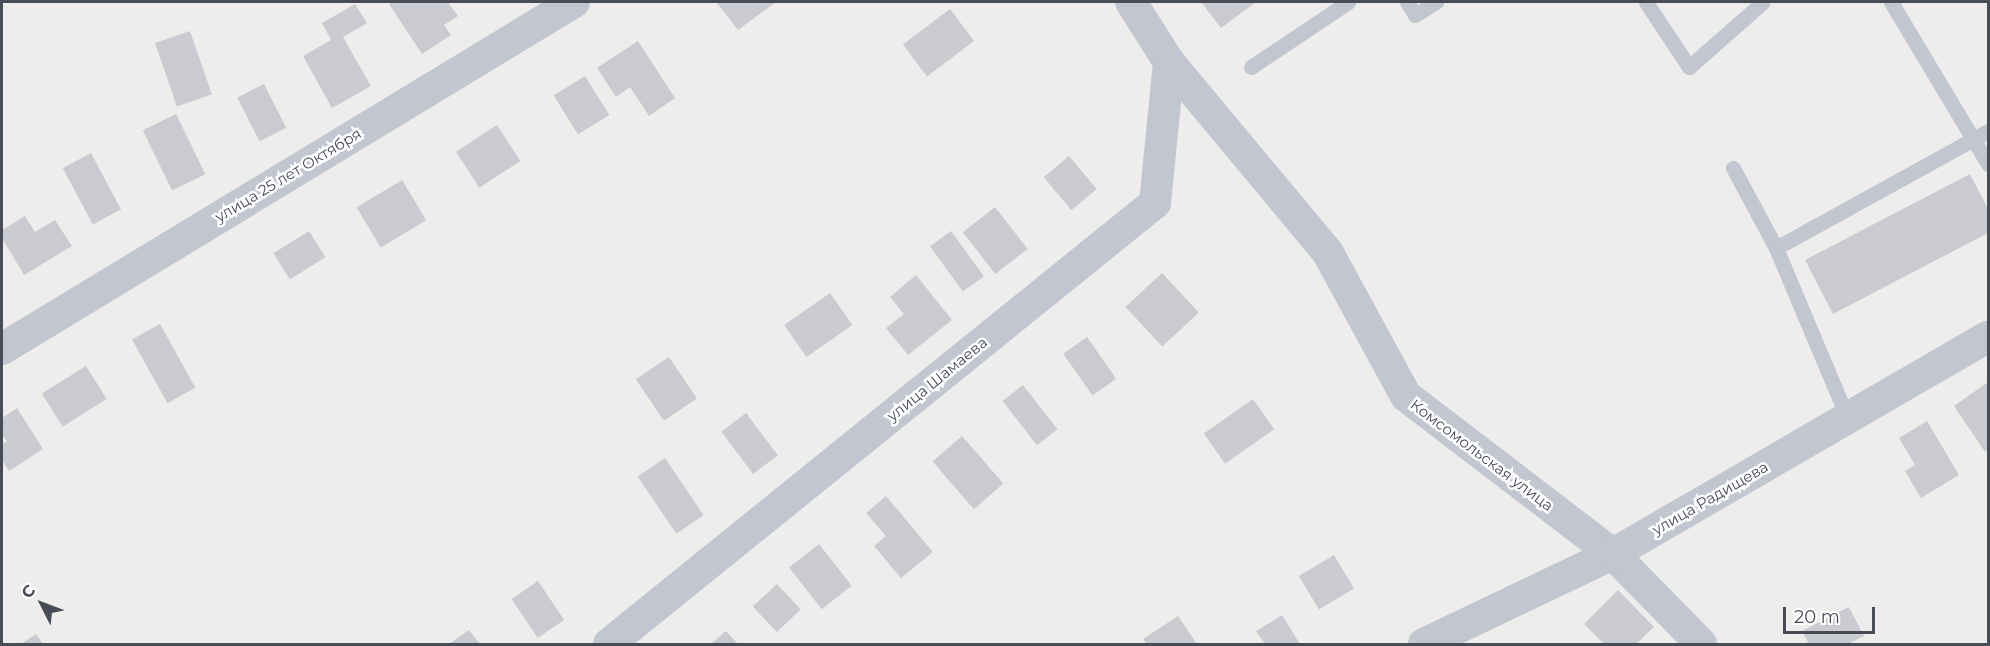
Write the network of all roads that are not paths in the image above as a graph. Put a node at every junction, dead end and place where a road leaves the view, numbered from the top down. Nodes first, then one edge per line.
1 (574, 2) edge
2 (1131, 2) edge
3 (1347, 2) edge
4 (1407, 2) edge
5 (1436, 2) edge
6 (1646, 2) edge
7 (1763, 2) edge
8 (1891, 2) edge
9 (1169, 62) junction
10 (1251, 67) dead end
11 (1989, 131) edge
12 (1974, 139) junction
13 (1989, 164) edge
14 (1733, 168) dead end
15 (1776, 248) junction
16 (1989, 337) edge
17 (2, 349) edge
18 (1848, 420) junction
19 (1612, 554) junction
20 (609, 645) edge
21 (1424, 645) edge
22 (1701, 645) edge

1 - 17 street, улица 25 лет Октября
2 - 9 street, Комсомольская улица
3 - 10 lane
4 - 5 lane
6 - 7 lane
8 - 12 lane
9 - 19 street, Комсомольская улица
9 - 20 street, улица Шамаева
11 - 12 lane
12 - 13 lane
12 - 15 lane
14 - 15 lane
15 - 18 lane
16 - 18 street, улица Радищева
18 - 19 street, улица Радищева
19 - 21 street, улица Радищева
19 - 22 street, Комсомольская улица

